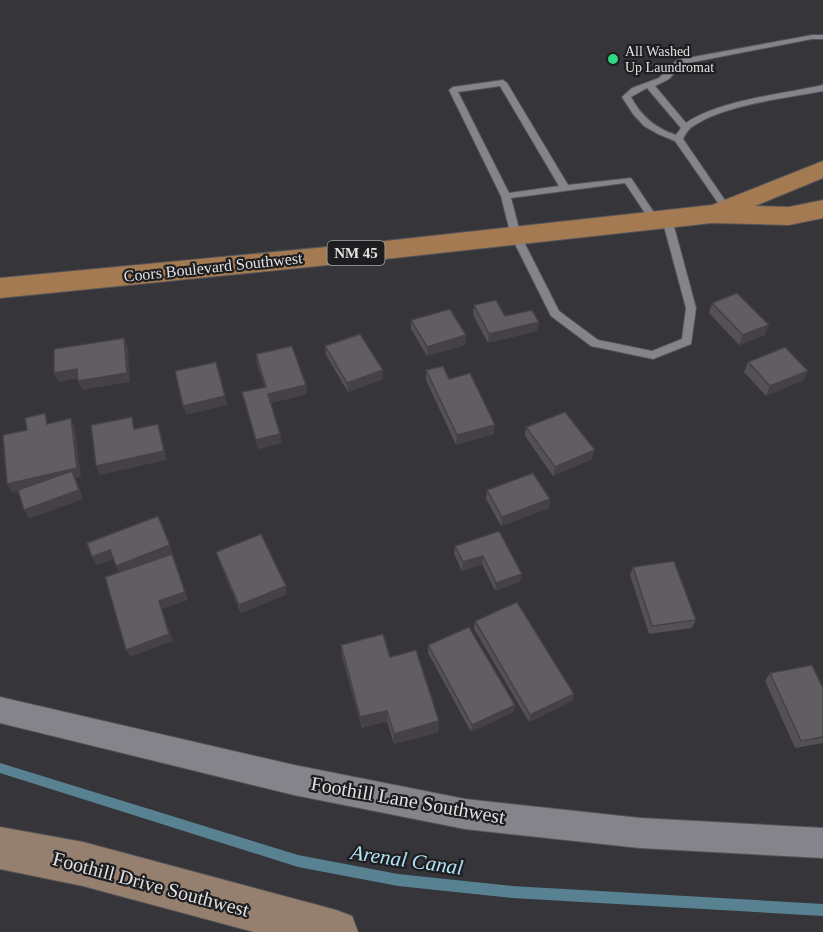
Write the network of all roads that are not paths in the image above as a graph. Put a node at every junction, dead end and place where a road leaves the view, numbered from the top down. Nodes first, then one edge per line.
1 (823, 37) edge
2 (649, 85) junction
3 (823, 88) edge
4 (686, 128) junction
5 (678, 139) junction
6 (823, 169) edge
7 (565, 188) junction
8 (506, 196) junction
9 (823, 209) edge
10 (719, 211) junction
11 (660, 220) junction
12 (516, 236) junction
13 (0, 288) edge
14 (0, 710) edge
15 (823, 843) edge
16 (0, 848) edge
17 (336, 932) edge

1 - 2 lane
2 - 4 lane
2 - 5 lane
3 - 4 lane
4 - 5 lane
5 - 10 lane
6 - 10 main road, Coors Boulevard Southwest / NM 45
7 - 8 lane
7 - 8 lane
7 - 11 lane
8 - 12 lane
9 - 10 main road, Coors Boulevard Southwest / NM 45
10 - 11 main road, Coors Boulevard Southwest / NM 45
11 - 12 main road, Coors Boulevard Southwest / NM 45
11 - 12 lane
12 - 13 main road, Coors Boulevard Southwest / NM 45
14 - 15 street, Foothill Lane Southwest
16 - 17 street, Foothill Drive Southwest

